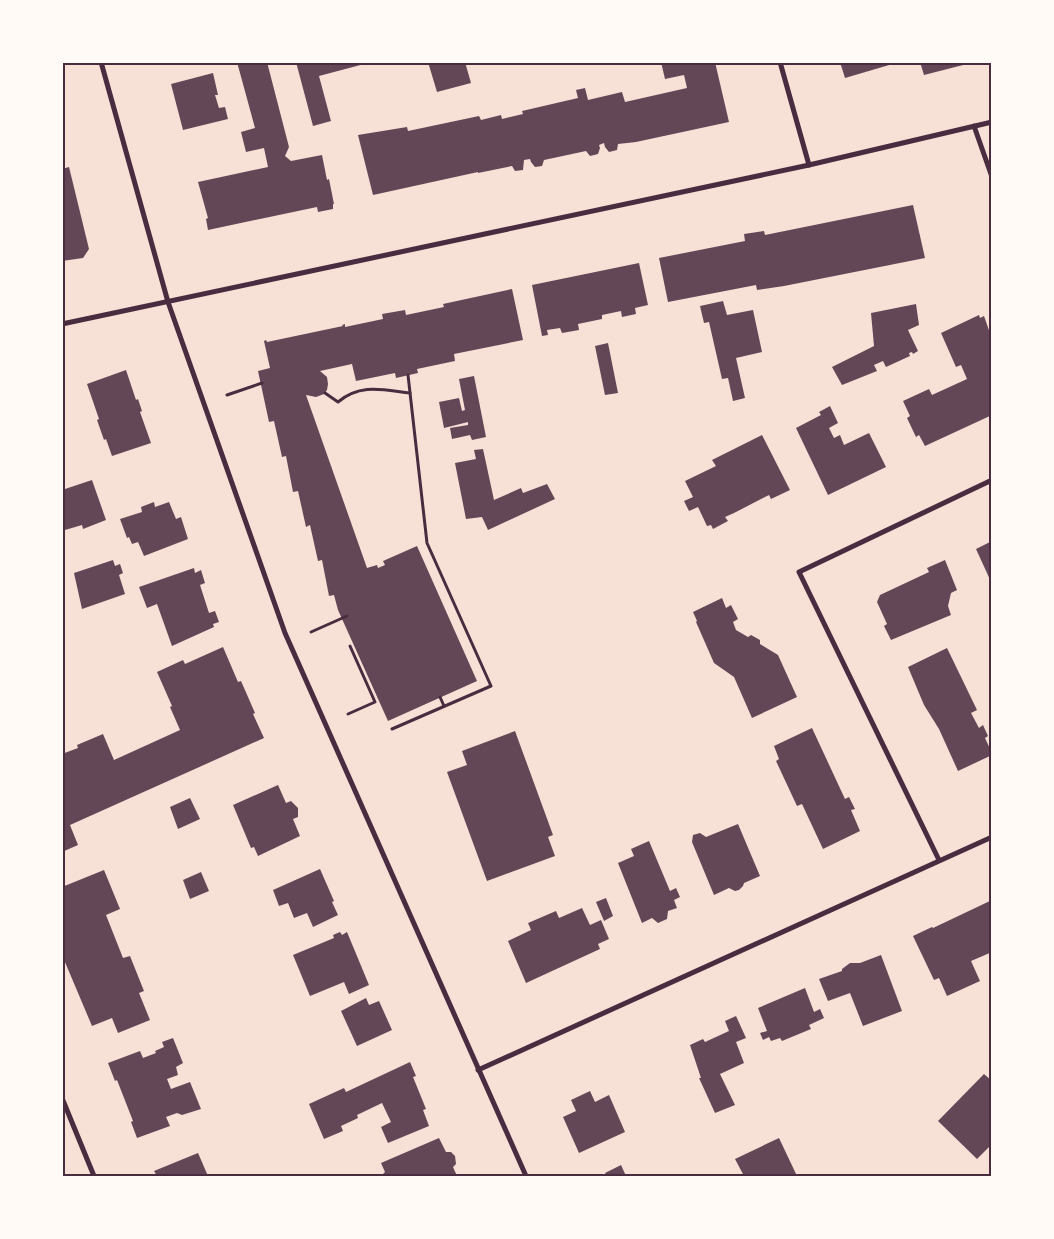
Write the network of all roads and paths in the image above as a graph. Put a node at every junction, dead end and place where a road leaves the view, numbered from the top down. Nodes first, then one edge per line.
1 (101, 62) edge
2 (780, 62) edge
3 (992, 122) edge
4 (974, 126) junction
5 (809, 165) junction
6 (992, 176) edge
7 (168, 302) junction
8 (62, 324) edge
9 (408, 375) dead end
10 (262, 383) dead end
11 (325, 392) dead end
12 (410, 393) junction
13 (227, 394) dead end
14 (992, 480) edge
15 (347, 616) dead end
16 (311, 632) dead end
17 (350, 646) dead end
18 (440, 698) dead end
19 (444, 706) junction
20 (348, 714) dead end
21 (392, 729) dead end
22 (992, 837) edge
23 (939, 860) junction
24 (478, 1070) junction
25 (62, 1098) edge
26 (94, 1176) edge
27 (526, 1176) edge

1 - 7 street
2 - 5 street
3 - 4 street
4 - 5 street
4 - 6 street
5 - 7 street
7 - 8 street
7 - 24 street
9 - 12 path
10 - 13 path
11 - 12 path
12 - 19 path
14 - 23 street
15 - 16 path
17 - 20 path
18 - 19 path
19 - 21 path
22 - 23 street
23 - 24 street
24 - 27 street
25 - 26 street

